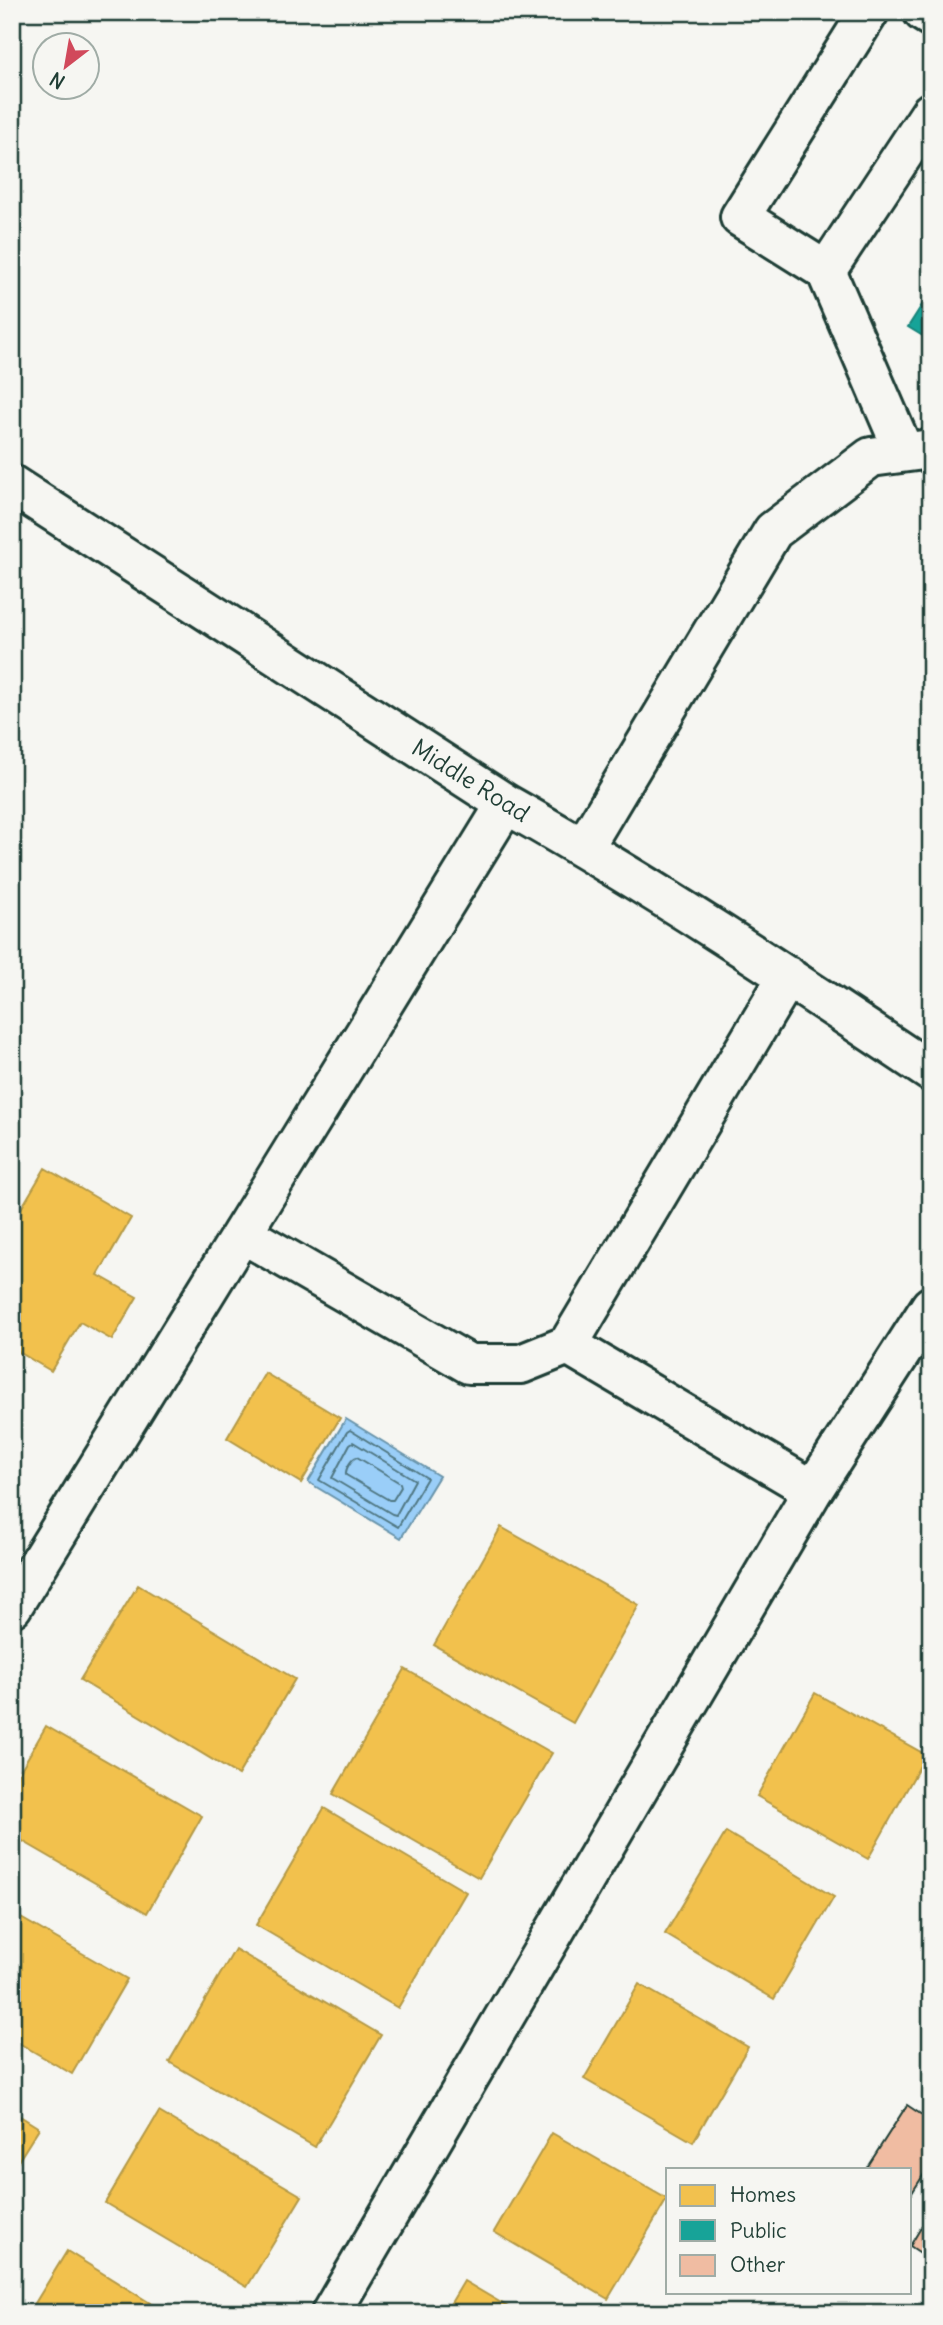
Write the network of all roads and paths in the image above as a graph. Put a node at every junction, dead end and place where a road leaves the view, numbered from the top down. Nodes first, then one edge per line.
1 (869, 12) edge
2 (923, 12) edge
3 (931, 17) edge
4 (931, 112) edge
5 (826, 271) junction
6 (917, 450) edge
7 (12, 485) edge
8 (506, 804) junction
9 (584, 848) junction
10 (788, 976) junction
11 (931, 1072) edge
12 (242, 1233) junction
13 (931, 1306) edge
14 (568, 1345) junction
15 (813, 1490) junction
16 (12, 1607) edge
17 (331, 2313) edge

1 - 5 street
2 - 3 street
4 - 5 street
5 - 6 street
6 - 9 street
7 - 8 street, Middle Road
8 - 9 street, Middle Road
8 - 12 street
9 - 10 street, Middle Road
10 - 11 street, Middle Road
10 - 14 street
12 - 14 street
12 - 16 street
13 - 15 street
14 - 15 street
15 - 17 street

